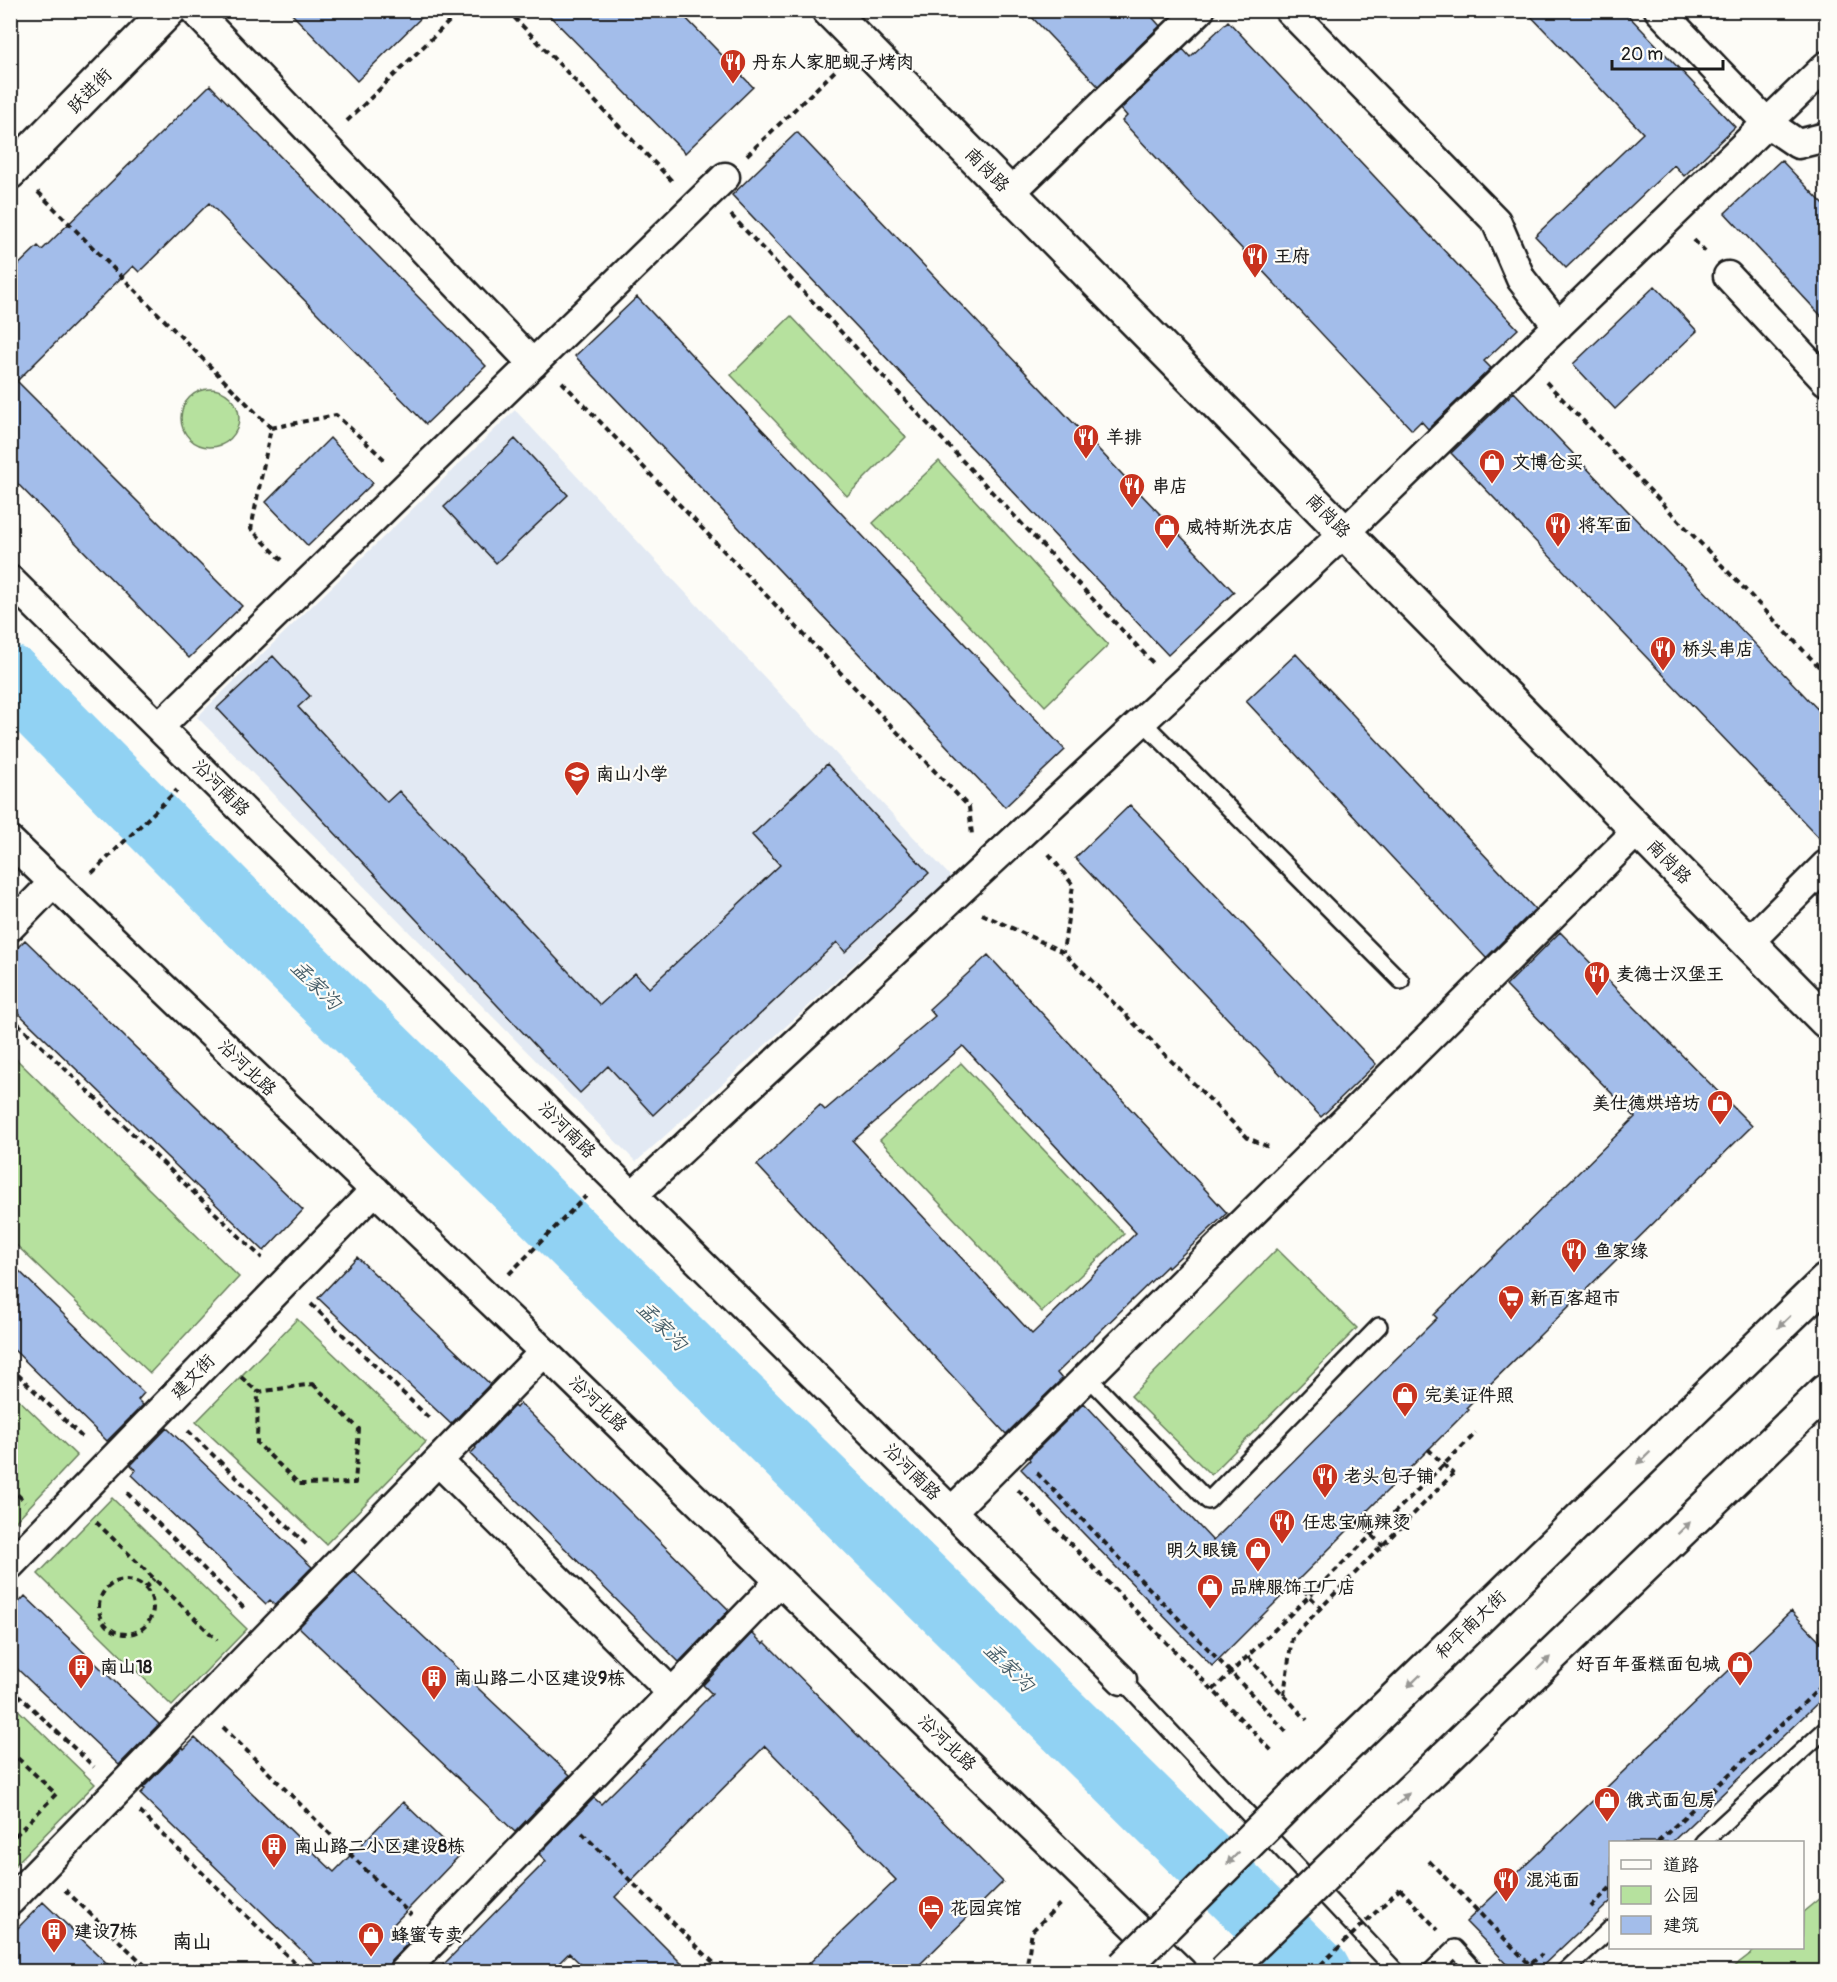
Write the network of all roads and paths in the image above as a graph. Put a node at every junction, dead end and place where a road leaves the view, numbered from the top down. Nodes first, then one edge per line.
1 (169, 10) edge
2 (194, 10) edge
3 (461, 10) edge
4 (507, 10) edge
5 (829, 10) edge
6 (1200, 10) edge
7 (1289, 10) edge
8 (1659, 10) edge
9 (862, 44) junction
10 (1827, 66) edge
11 (1767, 123) junction
12 (1827, 137) edge
13 (323, 145) junction
14 (12, 170) edge
15 (710, 191) junction
16 (1010, 193) junction
17 (1671, 217) junction
18 (1728, 276) joint
19 (1558, 326) junction
20 (1524, 359) junction
21 (536, 361) junction
22 (1827, 381) edge
23 (271, 428) junction
24 (410, 483) junction
25 (1344, 533) junction
26 (10, 580) edge
27 (306, 584) junction
28 (1827, 674) edge
29 (1177, 688) junction
30 (1142, 721) junction
31 (159, 727) junction
32 (201, 768) junction
33 (1028, 827) junction
34 (1638, 830) junction
35 (10, 841) edge
36 (1827, 865) edge
37 (978, 874) junction
38 (61, 889) junction
39 (952, 898) junction
40 (10, 927) edge
41 (1749, 942) junction
42 (1063, 952) junction
43 (1401, 981) dead end
44 (10, 1016) edge
45 (1827, 1021) edge
46 (1306, 1160) junction
47 (610, 1172) junction
48 (375, 1190) junction
49 (633, 1195) junction
50 (253, 1249) dead end
51 (287, 1280) junction
52 (1827, 1281) edge
53 (486, 1297) junction
54 (1379, 1326) dead end
55 (544, 1352) junction
56 (10, 1367) edge
57 (234, 1370) dead end
58 (1088, 1377) junction
59 (1827, 1391) edge
60 (258, 1392) junction
61 (164, 1407) junction
62 (1476, 1434) dead end
63 (1428, 1449) dead end
64 (447, 1452) junction
65 (110, 1463) junction
66 (996, 1468) junction
67 (1037, 1473) dead end
68 (73, 1500) junction
69 (138, 1504) dead end
70 (952, 1511) junction
71 (1357, 1521) dead end
72 (1383, 1546) junction
73 (311, 1550) dead end
74 (10, 1565) edge
75 (154, 1579) junction
76 (780, 1581) junction
77 (1296, 1582) dead end
78 (145, 1588) junction
79 (244, 1607) dead end
80 (1320, 1608) junction
81 (1248, 1657) junction
82 (241, 1664) junction
83 (1122, 1680) joint
84 (1827, 1682) edge
85 (10, 1687) edge
86 (1213, 1690) junction
87 (672, 1693) junction
88 (1284, 1695) junction
89 (201, 1705) junction
90 (1306, 1720) dead end
91 (1827, 1729) edge
92 (1289, 1735) dead end
93 (10, 1751) edge
94 (1273, 1752) dead end
95 (118, 1791) junction
96 (559, 1810) junction
97 (10, 1841) edge
98 (1659, 1841) edge
99 (1704, 1841) edge
100 (1429, 1860) dead end
101 (43, 1869) junction
102 (1086, 1878) junction
103 (1609, 1890) edge
104 (10, 1901) edge
105 (1586, 1911) dead end
106 (411, 1915) dead end
107 (1609, 1931) edge
108 (1455, 1948) junction
109 (1546, 1950) dead end
110 (1122, 1969) edge
111 (152, 1971) edge
112 (304, 1971) edge
113 (403, 1971) edge
114 (723, 1971) edge
115 (1026, 1971) edge
116 (1182, 1971) edge
117 (1225, 1971) edge
118 (1313, 1971) edge
119 (1397, 1971) edge
120 (1430, 1971) edge
121 (1477, 1971) edge
122 (1564, 1971) edge

1 - 14 main road, 跃进街
2 - 13 street
3 - 13 path
4 - 15 path
5 - 9 main road, 南岗路
6 - 16 street
7 - 19 street
8 - 11 street
9 - 15 path
9 - 16 main road, 南岗路
10 - 11 street
11 - 12 street
11 - 17 street
13 - 21 street
14 - 23 path
15 - 21 street
15 - 29 path
16 - 25 main road, 南岗路
17 - 18 path
17 - 19 street
18 - 22 street
19 - 20 street
20 - 25 street
20 - 28 path
21 - 24 street
21 - 37 path
23 - 24 path
23 - 27 path
24 - 27 street
25 - 29 street
25 - 34 main road, 南岗路
26 - 31 street, 沿河南路
27 - 31 street
29 - 30 street
30 - 33 street
30 - 43 lane
31 - 32 street, 沿河南路
32 - 38 path
32 - 47 street, 沿河南路
33 - 37 street
33 - 42 path
34 - 41 main road, 南岗路
34 - 46 street
35 - 38 street, 沿河北路
36 - 41 street
37 - 39 street
38 - 40 street
38 - 48 street, 沿河北路
39 - 42 path
39 - 49 street
41 - 45 main road, 南岗路
42 - 46 path
44 - 50 path
46 - 58 street
47 - 49 street, 沿河南路
47 - 53 path
48 - 51 street, 建文街
48 - 53 street, 沿河北路
49 - 70 street, 沿河南路
51 - 61 street, 建文街
51 - 64 path
52 -> 110 main road, 和平南大街, bridge
53 - 55 street, 沿河北路
54 - 58 lane
55 - 64 street
55 - 76 street, 沿河北路
56 - 65 path
57 - 60 path
58 - 66 street
117 -> 59 main road, bridge
60 - 60 path
61 - 65 street, 建文街
61 - 73 path
62 - 81 path
63 - 72 path, bridge
64 - 82 street
64 - 87 street
65 - 68 street, 建文街
66 - 70 street
66 - 86 path
67 - 92 path, bridge
68 - 74 street, 建文街
68 - 75 path
69 - 79 path
70 - 83 street, 沿河南路
71 - 72 path, bridge
72 - 80 path
75 - 78 path
75 - 82 path
76 - 87 street
76 - 102 street, 沿河北路
77 - 80 path, bridge
78 - 78 path
80 - 88 path
81 - 86 path
81 - 88 path
82 - 89 street
83 - 119 lane
84 - 98 path
85 - 95 path
86 - 94 path
87 - 96 street
88 - 90 path
89 - 95 street
89 - 106 path
91 - 99 lane
93 - 97 path
95 - 101 street
95 - 112 path
96 - 113 street
96 - 114 path
100 - 109 path
101 - 104 street
101 - 111 path
102 - 115 path
102 - 116 street, 沿河北路
103 - 105 path
107 - 122 lane
108 - 118 path, bridge
108 - 120 lane
108 - 121 lane

